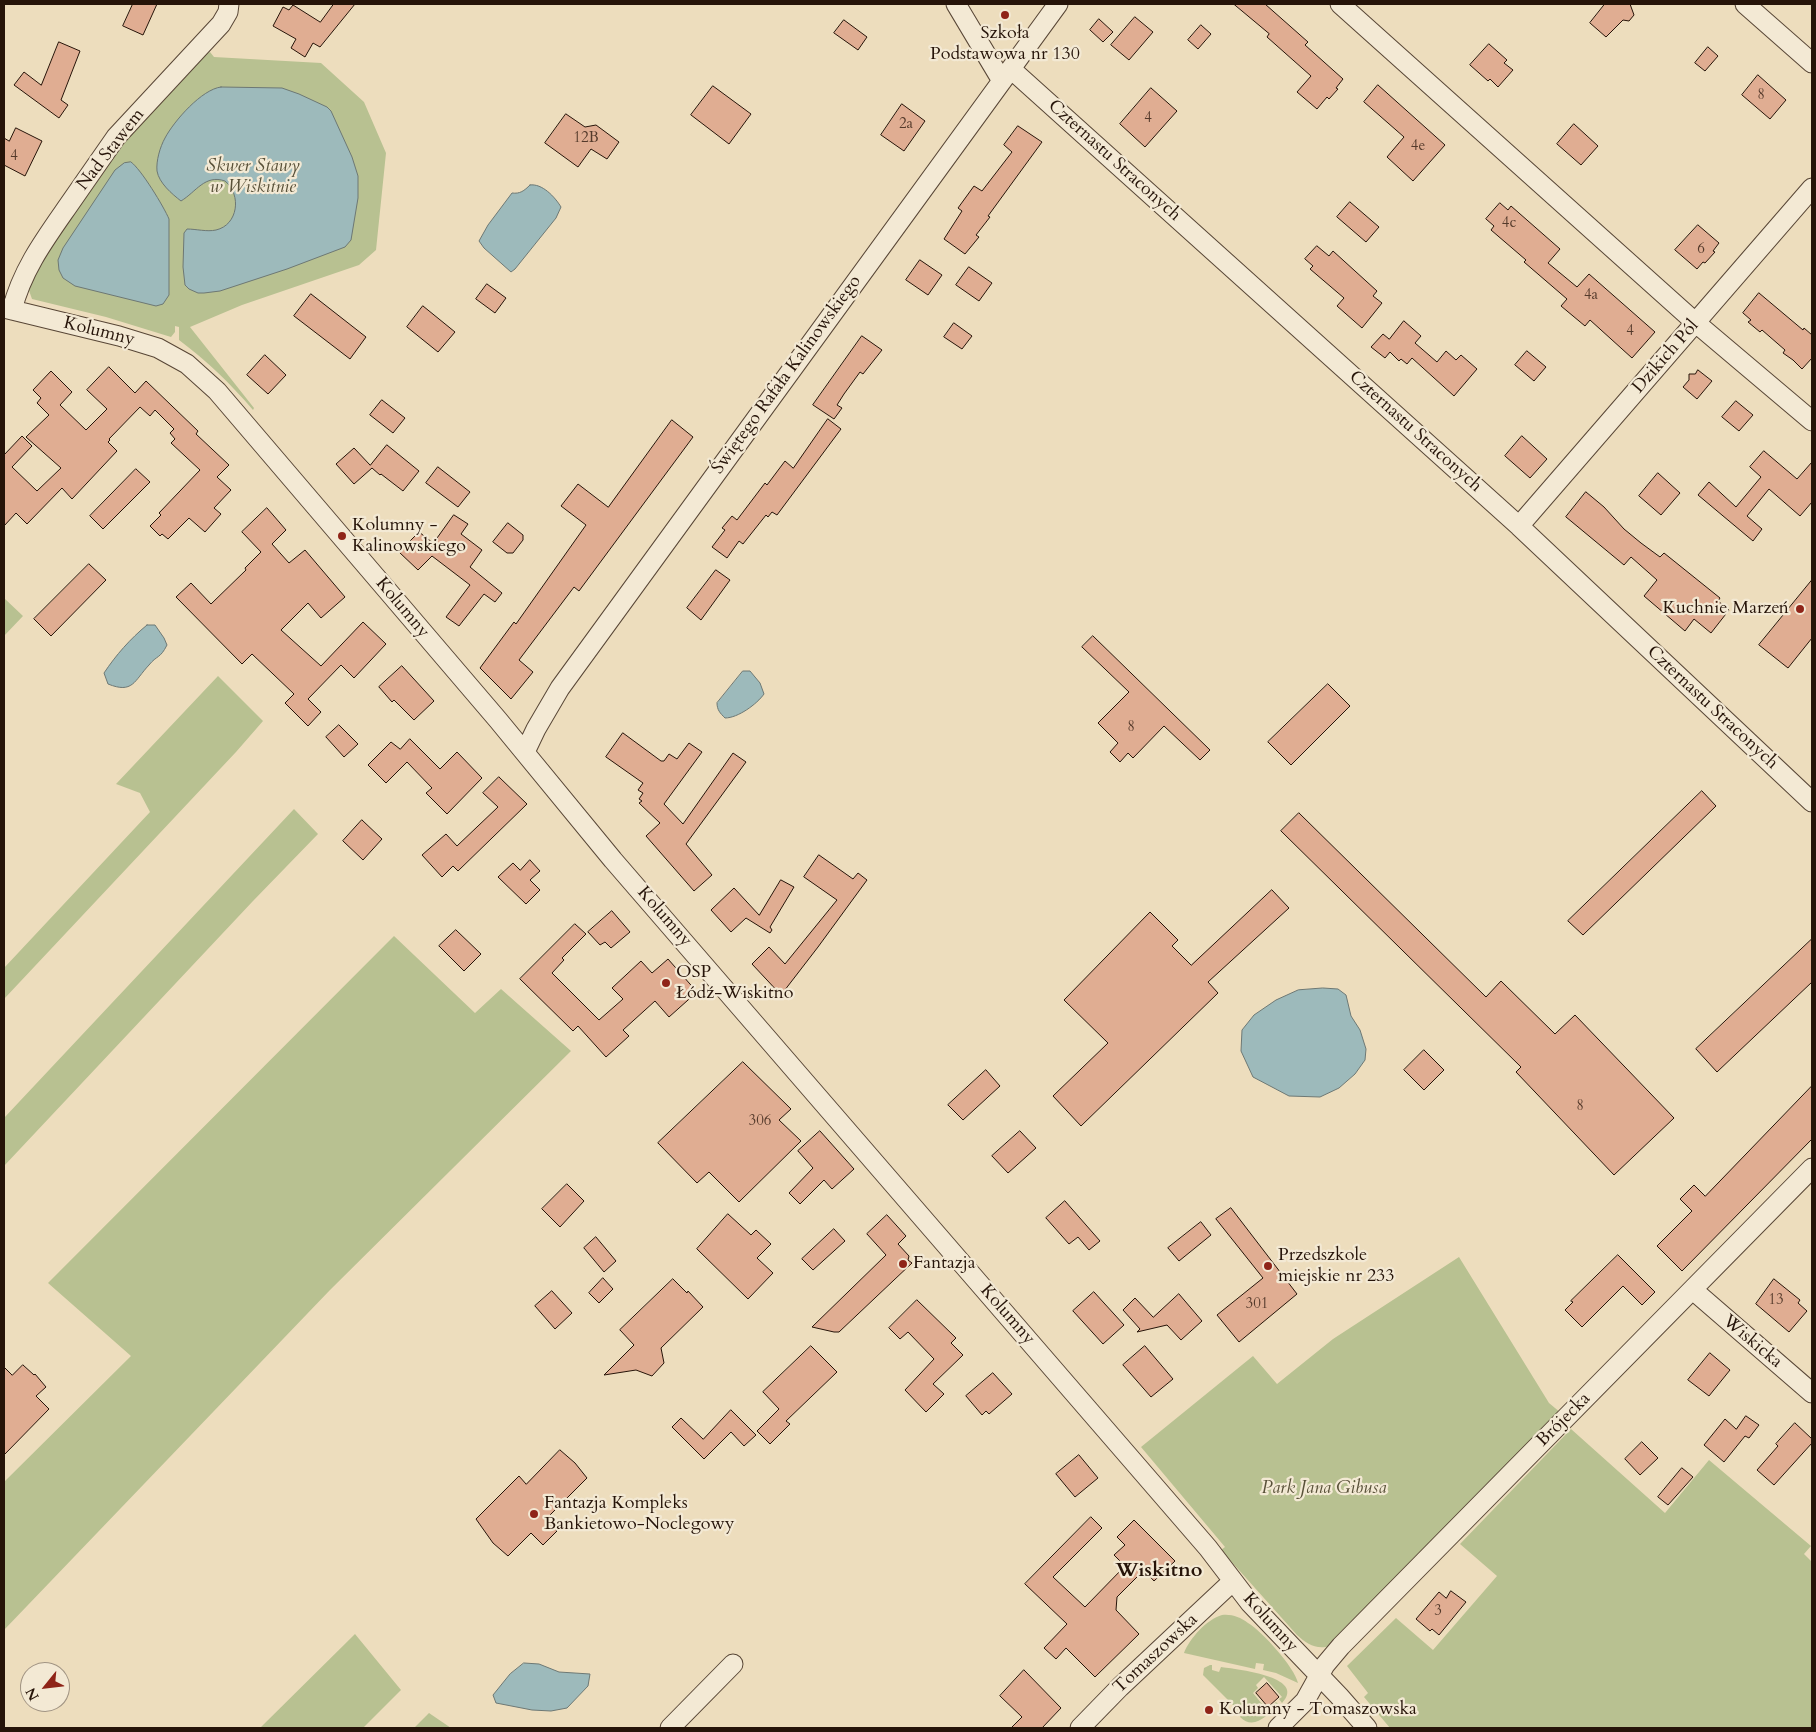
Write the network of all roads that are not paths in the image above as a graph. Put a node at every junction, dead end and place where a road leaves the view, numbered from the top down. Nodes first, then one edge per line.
1 (229, 4) edge
2 (956, 4) edge
3 (1058, 4) edge
4 (1340, 4) edge
5 (1745, 4) edge
6 (1812, 63) edge
7 (1007, 75) junction
8 (1812, 188) edge
9 (8, 309) edge
10 (1696, 323) junction
11 (1812, 421) edge
12 (1519, 526) junction
13 (525, 752) junction
14 (1812, 802) edge
15 (1812, 1168) edge
16 (1693, 1290) junction
17 (1812, 1393) edge
18 (1233, 1581) junction
19 (733, 1664) dead end
20 (1320, 1676) junction
21 (670, 1728) edge
22 (1080, 1728) edge
23 (1278, 1728) edge
24 (1367, 1728) edge

1 - 9 street, Nad Stawem
2 - 7 street, Czternastu Straconych
3 - 7 street, Świętego Rafała Kalinowskiego
4 - 10 street
5 - 6 street
7 - 12 street, Czternastu Straconych
7 - 13 street, Świętego Rafała Kalinowskiego
8 - 10 street, Dzikich Pól
9 - 13 street, Kolumny
10 - 11 street
10 - 12 street, Dzikich Pól
12 - 14 street, Czternastu Straconych
13 - 18 street, Kolumny
15 - 16 street, Brójecka
16 - 17 street, Wiskicka
16 - 20 street, Brójecka
18 - 20 street, Kolumny
18 - 22 street, Tomaszowska
19 - 21 street
20 - 23 street, Brójecka
20 - 24 street, Kolumny

